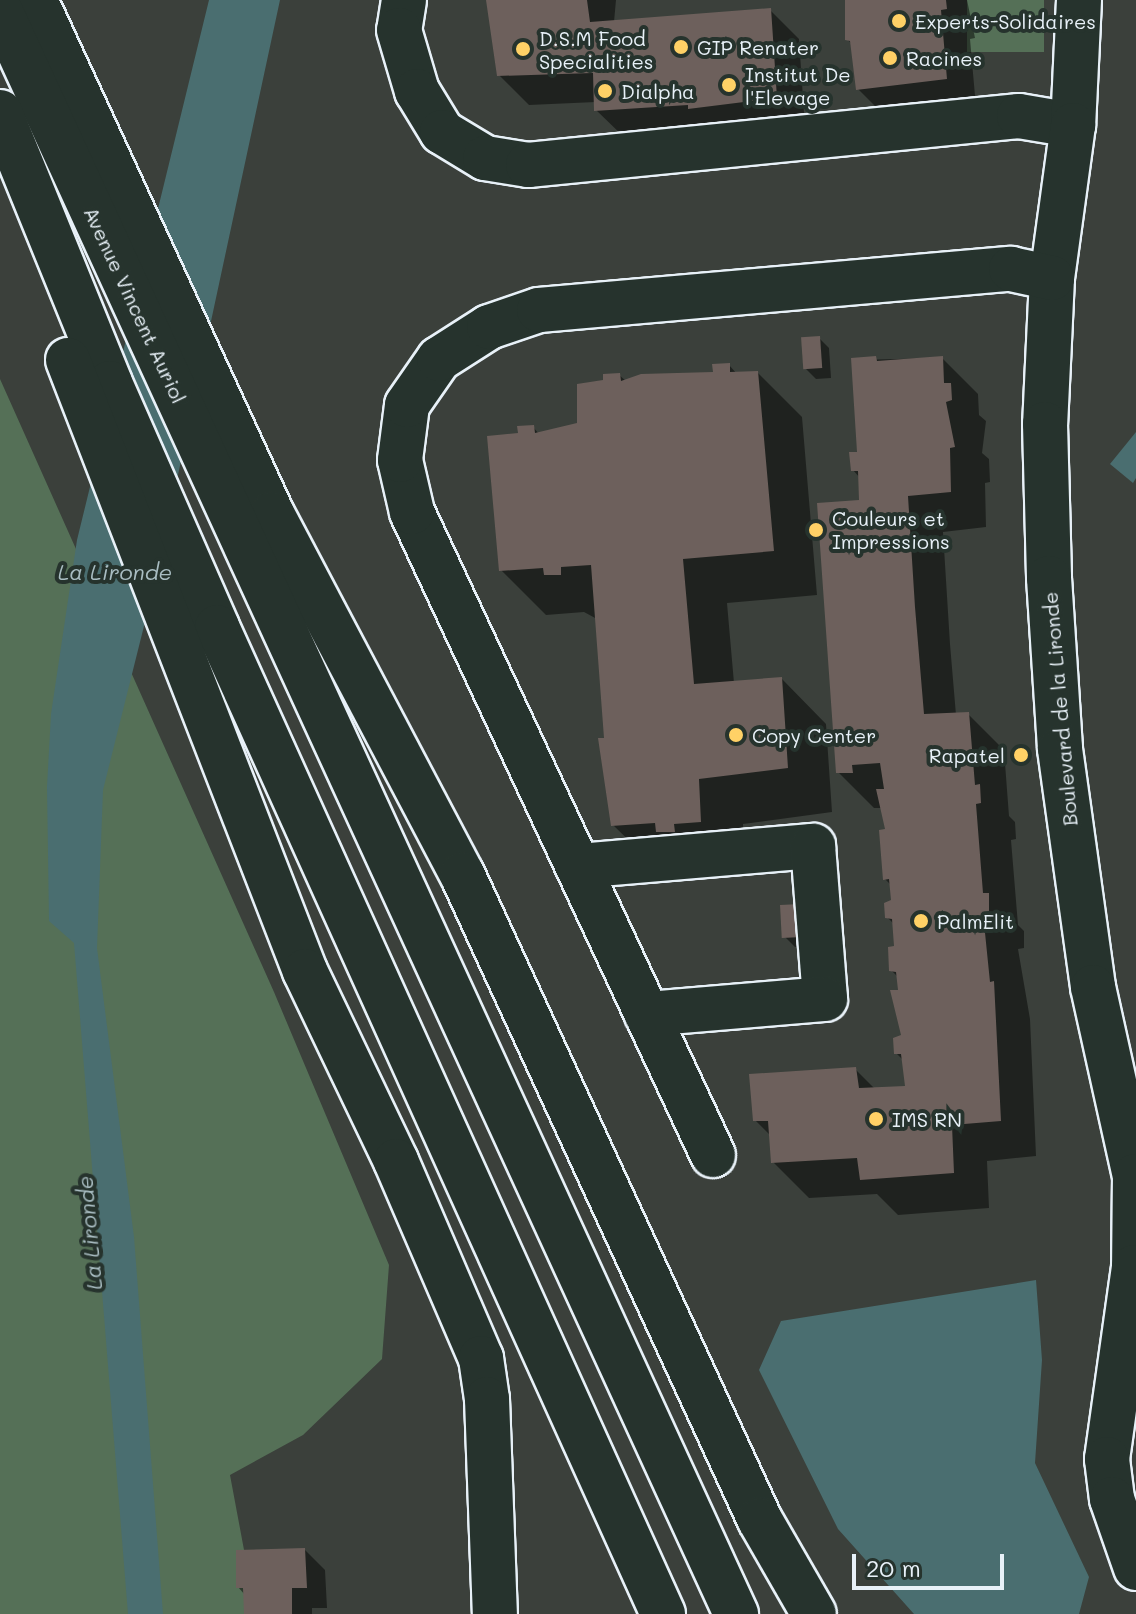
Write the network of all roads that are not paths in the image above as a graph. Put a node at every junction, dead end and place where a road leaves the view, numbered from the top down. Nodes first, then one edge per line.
1 (35, 0) edge
2 (404, 0) edge
3 (1079, 0) edge
4 (0, 10) edge
5 (0, 112) edge
6 (1073, 125) junction
7 (0, 186) edge
8 (1052, 278) junction
9 (578, 866) junction
10 (647, 1014) junction
11 (1132, 1126) edge
12 (713, 1155) dead end
13 (1121, 1473) edge
14 (1136, 1568) edge
15 (495, 1614) edge
16 (663, 1614) edge
17 (736, 1614) edge
18 (814, 1614) edge

1 - 18 main road
2 - 6 main road
3 - 6 main road, Boulevard de la Lironde
4 - 17 main road, Avenue Vincent Auriol
5 - 16 main road
6 - 8 main road, Boulevard de la Lironde
7 - 15 main road
8 - 9 main road
8 - 11 main road, Boulevard de la Lironde
9 - 10 main road
9 - 10 main road
10 - 12 main road
11 - 13 main road, Boulevard de la Lironde
13 - 14 main road, Boulevard de la Lironde

